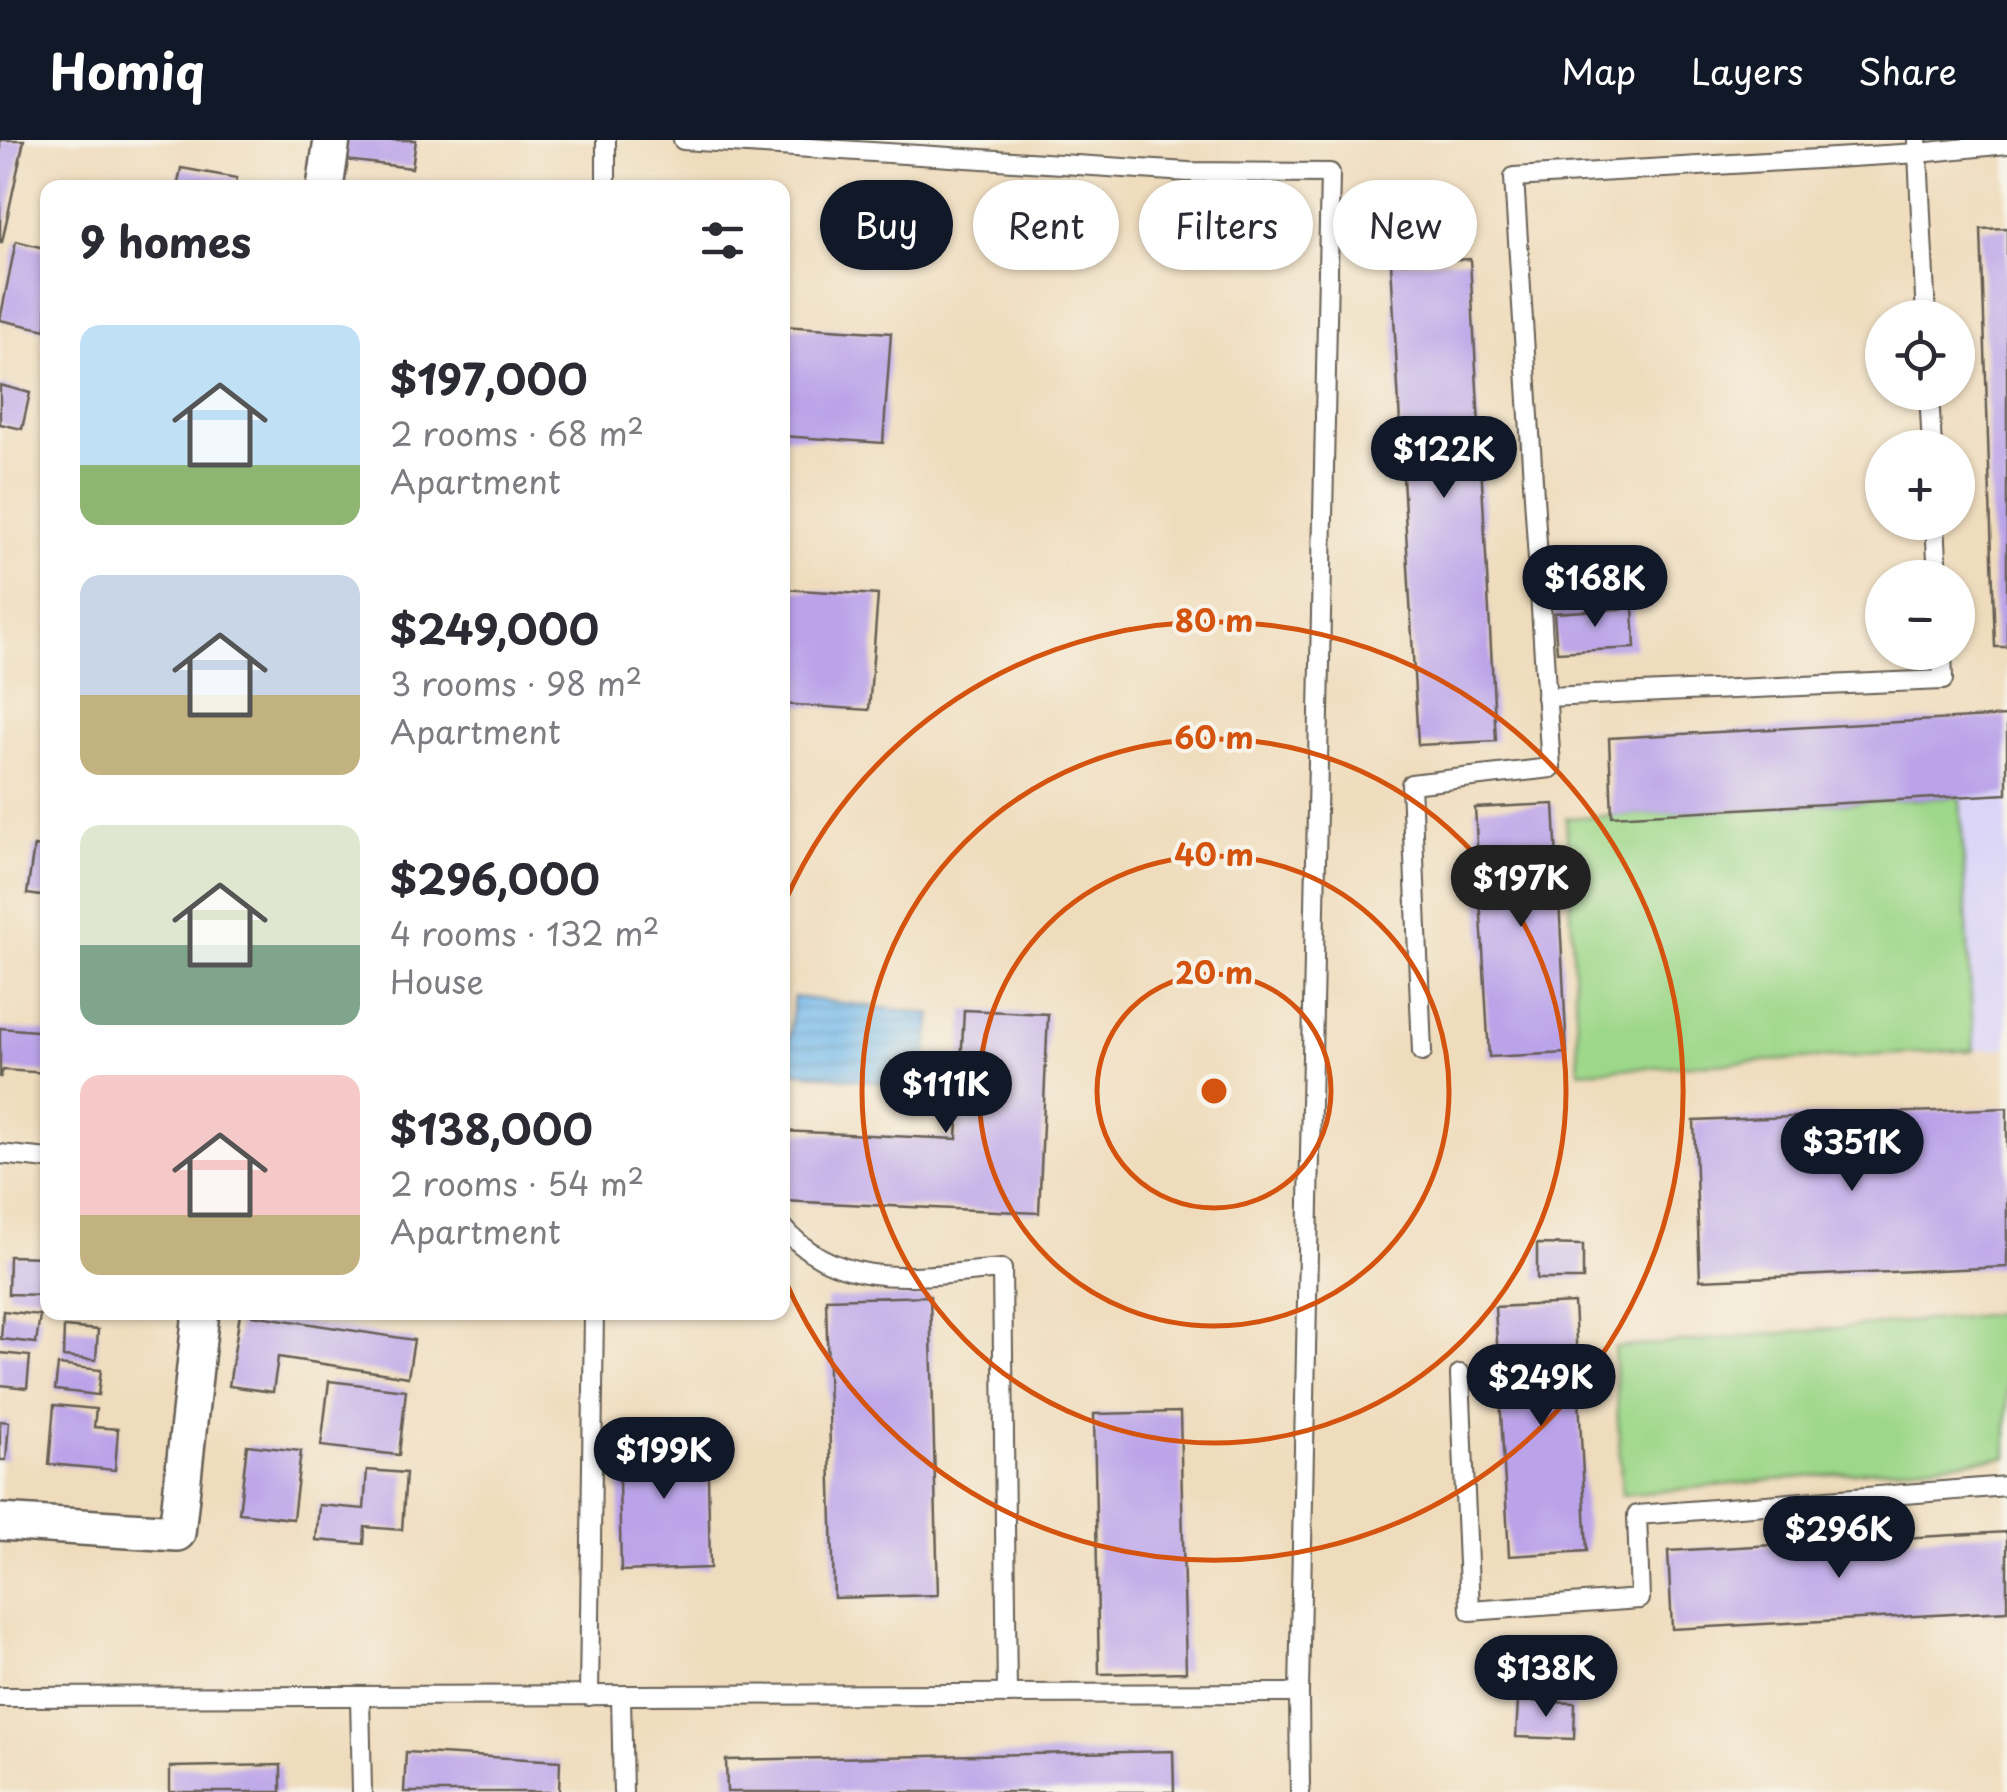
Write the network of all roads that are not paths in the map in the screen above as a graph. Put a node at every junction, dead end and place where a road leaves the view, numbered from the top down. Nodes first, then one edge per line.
1 (332, 140) edge
2 (606, 140) edge
3 (683, 140) edge
4 (2007, 144) edge
5 (1917, 146) edge
6 (326, 180) edge
7 (606, 180) edge
8 (1925, 300) edge
9 (1943, 670) edge
10 (1546, 697) junction
11 (1422, 1052) dead end
12 (0, 1154) edge
13 (40, 1158) edge
14 (790, 1235) edge
15 (199, 1320) edge
16 (594, 1320) edge
17 (1460, 1374) dead end
18 (2007, 1486) edge
19 (0, 1522) edge
20 (1299, 1692) junction
21 (1007, 1694) junction
22 (590, 1696) junction
23 (621, 1696) junction
24 (0, 1697) edge
25 (360, 1697) junction
26 (362, 1792) edge
27 (623, 1792) edge
28 (1300, 1792) edge

1 - 6 street
2 - 7 lane
3 - 20 lane
4 - 5 lane
5 - 8 lane
5 - 10 lane
9 - 10 lane
10 - 11 lane
12 - 13 lane
14 - 21 lane
15 - 19 street
16 - 22 lane
17 - 18 lane
20 - 21 lane
20 - 28 lane
21 - 23 lane
22 - 23 lane
22 - 25 lane
23 - 27 lane
24 - 25 lane
25 - 26 lane

